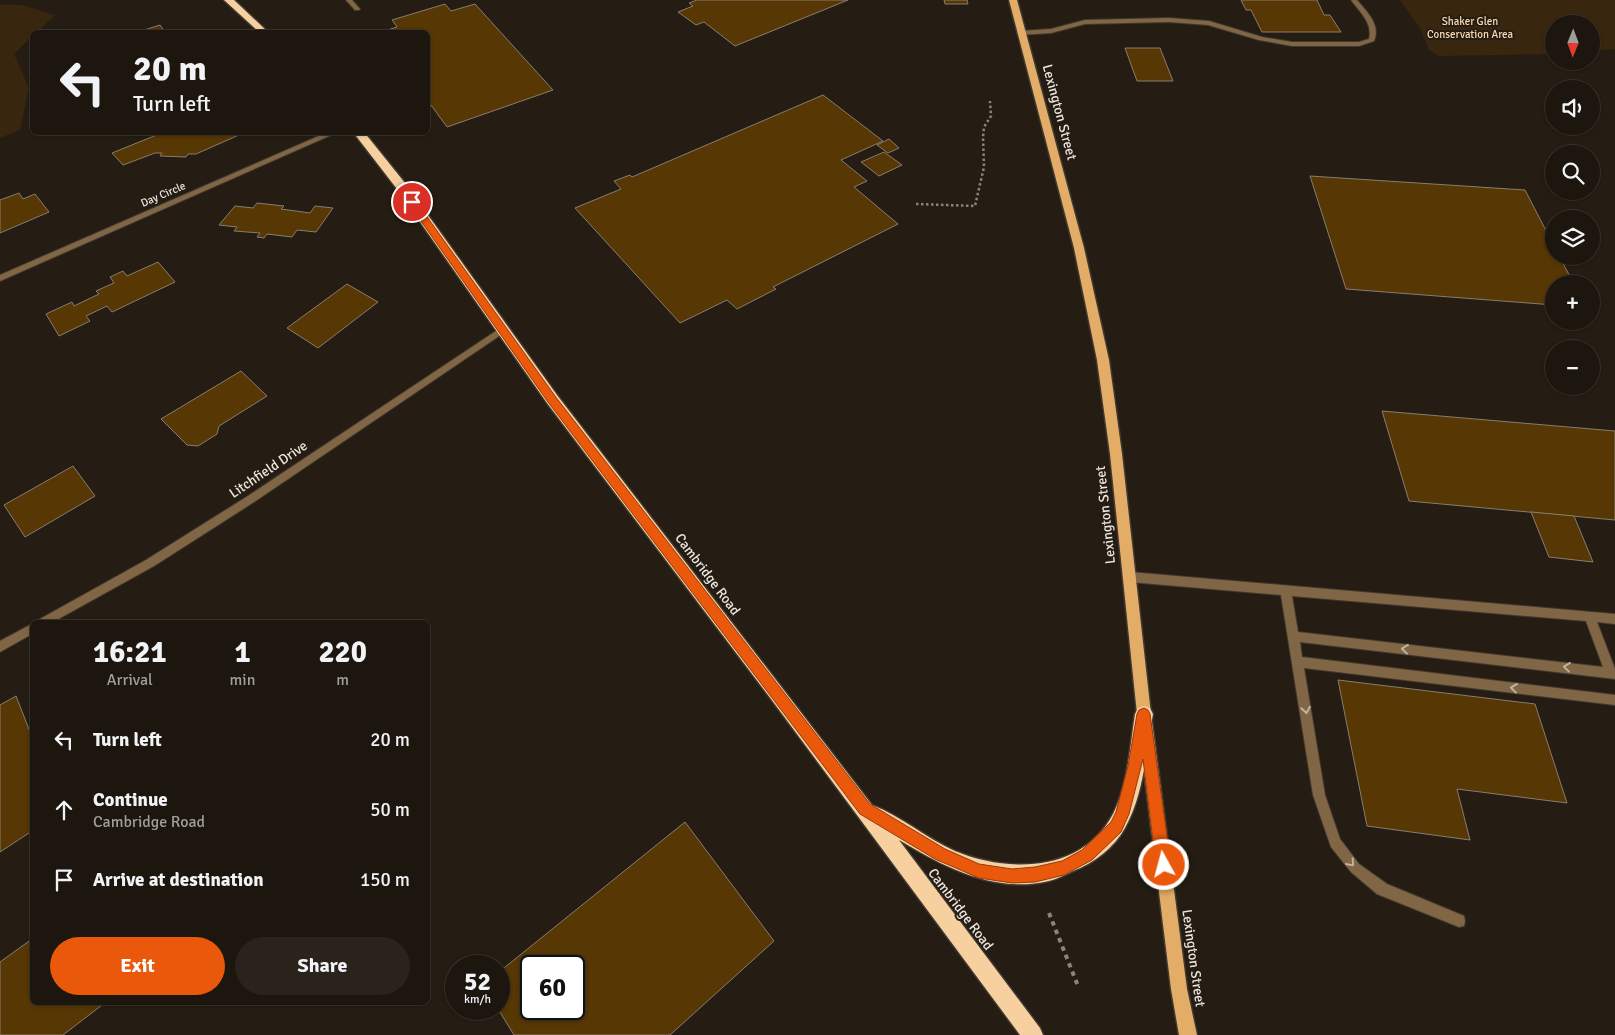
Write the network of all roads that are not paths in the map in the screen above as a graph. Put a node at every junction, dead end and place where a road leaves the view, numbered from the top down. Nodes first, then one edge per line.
1 (229, 0) edge
2 (349, 0) edge
3 (1013, 0) edge
4 (1354, 0) edge
5 (357, 9) dead end
6 (262, 30) edge
7 (1020, 33) junction
8 (328, 135) edge
9 (360, 135) edge
10 (0, 278) edge
11 (502, 330) junction
12 (1130, 577) junction
13 (1286, 590) junction
14 (1590, 617) junction
15 (1615, 619) edge
16 (48, 620) edge
17 (30, 630) edge
18 (1293, 636) junction
19 (0, 647) edge
20 (1298, 662) junction
21 (1613, 673) edge
22 (1615, 700) edge
23 (1144, 714) junction
24 (865, 809) junction
25 (1459, 921) dead end
26 (1034, 1035) edge
27 (1188, 1035) edge

1 - 6 highway
2 - 5 street
3 - 7 main road, Lexington Street
4 - 7 street
7 - 12 main road, Lexington Street
8 - 10 street, Day Circle
9 - 11 highway, Cambridge Road
11 - 16 street, Litchfield Drive
11 - 24 highway, Cambridge Road
12 - 13 street
12 - 23 main road, Lexington Street
13 - 14 street
13 - 18 street
14 - 15 street
14 - 21 street
17 - 19 street
18 - 20 street
21 -> 18 street
22 -> 20 street
20 -> 25 street
23 - 24 highway
23 - 27 main road, Lexington Street
24 - 26 highway, Cambridge Road

